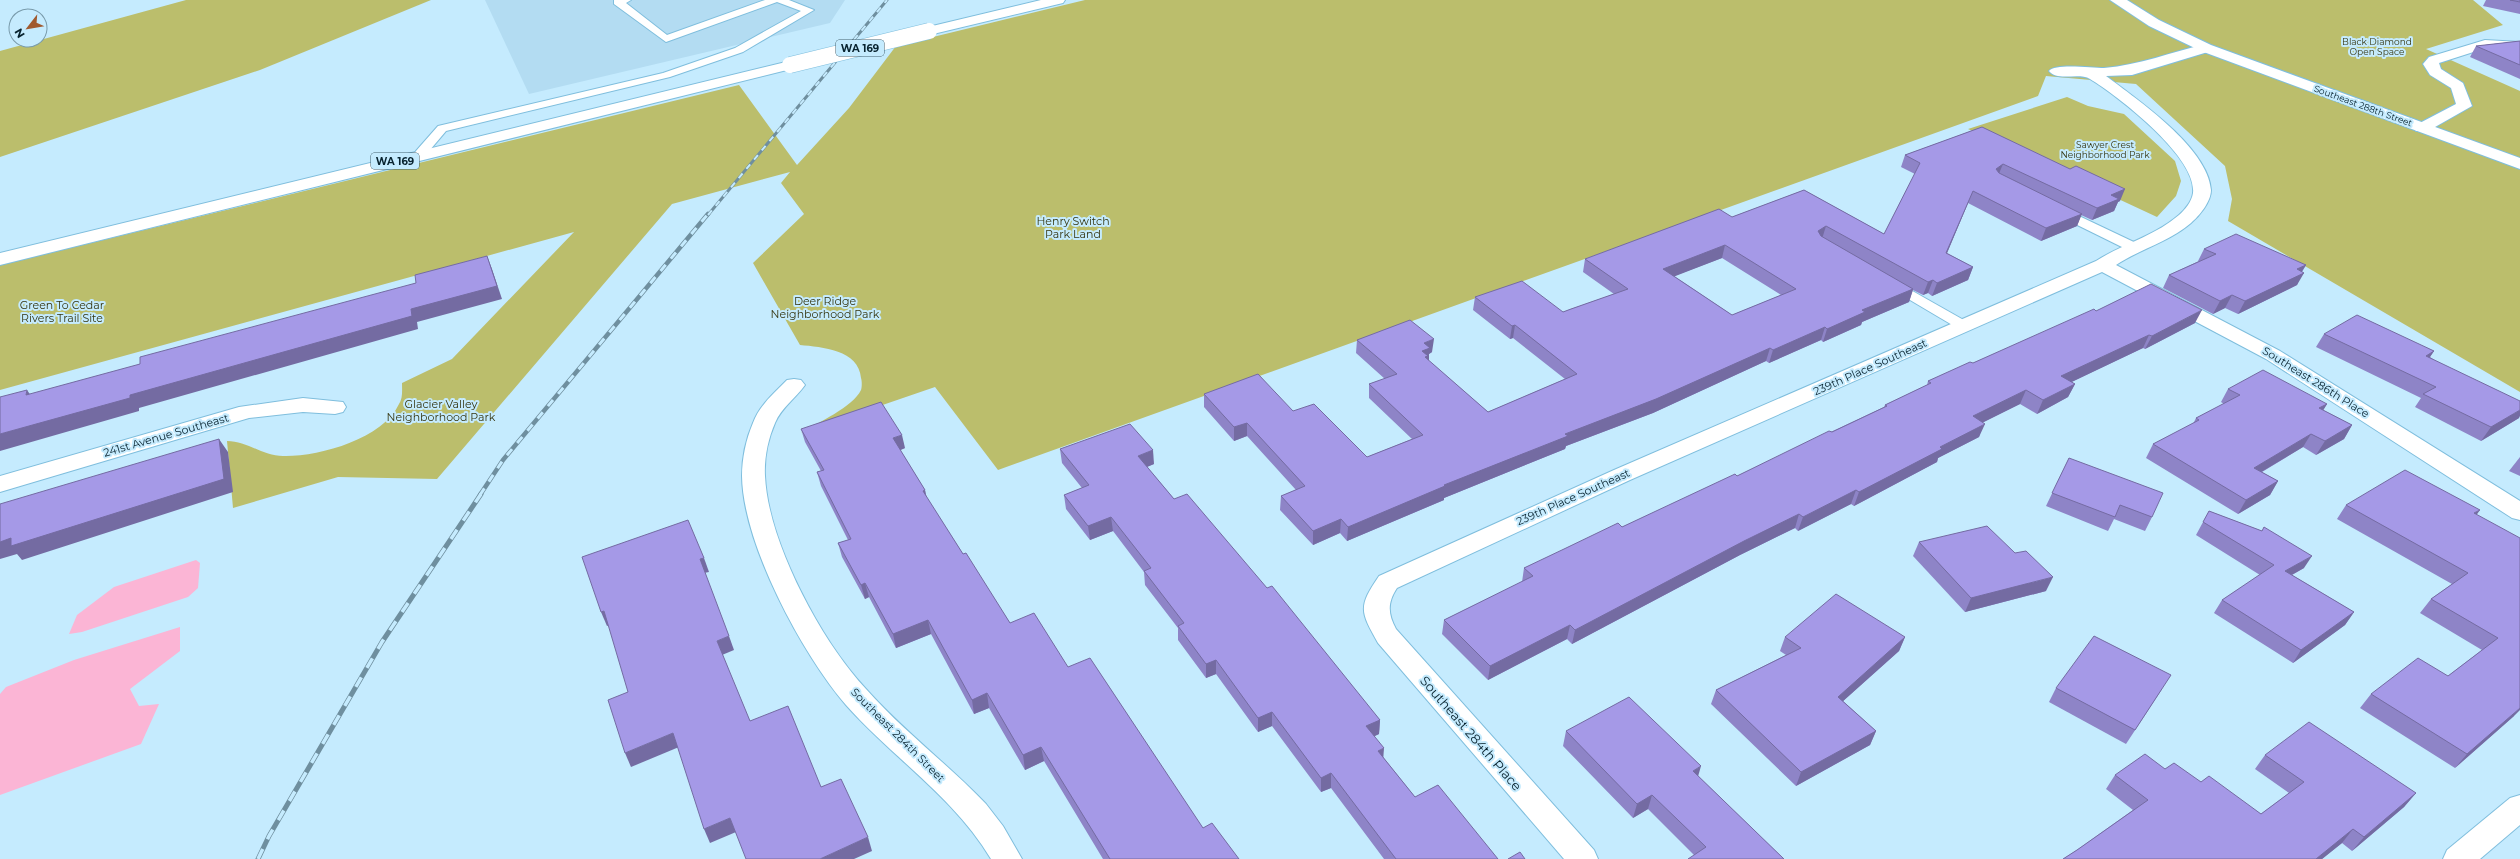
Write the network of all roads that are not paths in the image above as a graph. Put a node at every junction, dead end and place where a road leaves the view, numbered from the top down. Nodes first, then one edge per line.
1 (626, 0) edge
2 (774, 0) edge
3 (779, 0) edge
4 (1058, 0) edge
5 (2117, 0) edge
6 (799, 3) edge
7 (2520, 46) edge
8 (2206, 48) junction
9 (2057, 71) dead end
10 (2092, 73) junction
11 (2422, 128) junction
12 (420, 154) junction
13 (2520, 164) edge
14 (2048, 205) edge
15 (2133, 247) junction
16 (0, 259) edge
17 (2103, 265) junction
18 (1884, 279) edge
19 (1964, 326) junction
20 (794, 385) dead end
21 (335, 407) dead end
22 (0, 484) edge
23 (2520, 512) edge
24 (1377, 598) joint
25 (2520, 807) edge
26 (1007, 859) edge
27 (1583, 859) edge
28 (2458, 859) edge

1 - 2 lane
3 - 6 lane
4 - 12 street, WA 169, bridge
5 - 8 street
6 - 12 lane
7 - 11 street
8 - 10 street
8 - 11 street, Southeast 288th Street
9 - 10 street
10 - 15 street, 239th Place Southeast
11 - 13 street, Southeast 288th Street
12 - 16 street, WA 169
14 - 15 lane
15 - 17 street, 239th Place Southeast
17 - 19 street, 239th Place Southeast
17 - 23 street, Southeast 286th Place
18 - 19 lane
19 - 24 street, 239th Place Southeast
20 - 26 street, Southeast 284th Street
21 - 22 street, 241st Avenue Southeast
24 - 27 street, Southeast 284th Place
25 - 28 street

